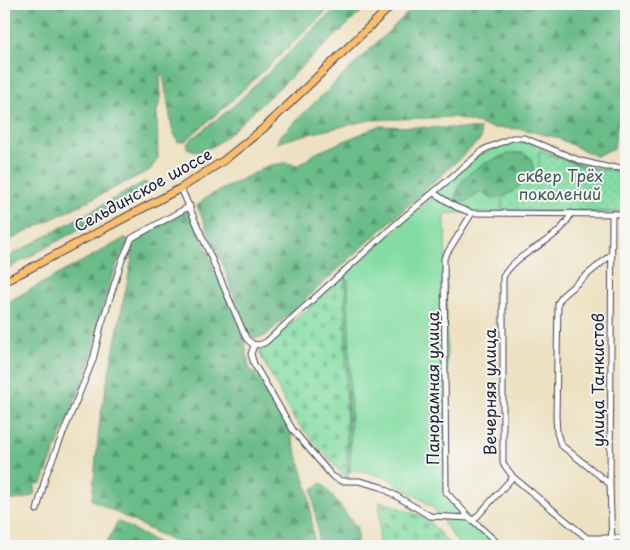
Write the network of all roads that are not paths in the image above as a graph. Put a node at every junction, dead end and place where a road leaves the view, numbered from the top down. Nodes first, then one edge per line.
1 (393, 4) edge
2 (626, 168) edge
3 (181, 188) junction
4 (434, 193) junction
5 (190, 206) junction
6 (472, 213) junction
7 (571, 213) junction
8 (612, 214) junction
9 (626, 214) edge
10 (612, 254) junction
11 (4, 282) edge
12 (254, 345) junction
13 (514, 477) junction
14 (610, 484) junction
15 (37, 510) dead end
16 (471, 520) junction
17 (612, 538) junction
18 (626, 538) edge
19 (501, 546) edge
20 (612, 546) edge

1 - 3 main road, Сельдинское шоссе
2 - 4 street
3 - 5 street
3 - 11 main road, Сельдинское шоссе
4 - 6 street
4 - 12 street
5 - 12 street
5 - 15 street
6 - 7 street
6 - 16 street, Панорамная улица
7 - 8 street
7 - 13 street, Вечерняя улица
8 - 9 street
8 - 10 street, улица Танкистов
10 - 14 street, улица Танкистов
10 - 14 street
12 - 16 street
13 - 16 street
13 - 17 street, Вечерняя улица
14 - 17 street, улица Танкистов
16 - 19 street, Панорамная улица
17 - 18 street, Вечерняя улица
17 - 20 street, улица Танкистов

